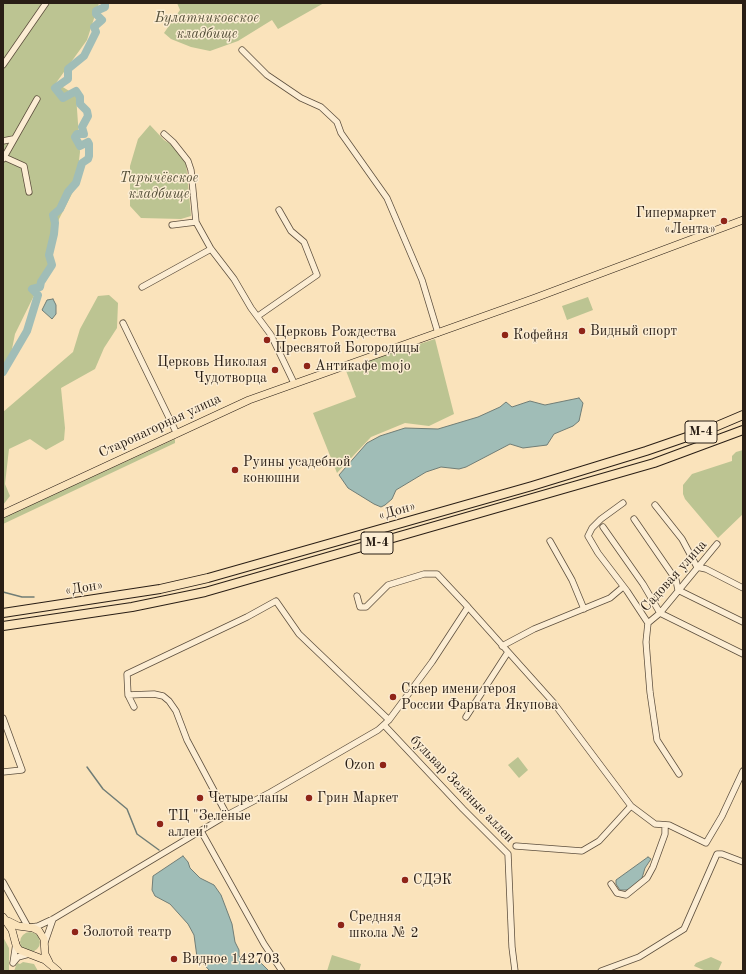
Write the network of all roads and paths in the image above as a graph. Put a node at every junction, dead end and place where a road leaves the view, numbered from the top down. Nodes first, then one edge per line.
1 (46, 3) edge
2 (242, 50) dead end
3 (3, 65) edge
4 (37, 99) dead end
5 (164, 134) dead end
6 (13, 139) junction
7 (3, 141) edge
8 (3, 158) edge
9 (29, 192) dead end
10 (279, 210) dead end
11 (743, 220) edge
12 (196, 222) junction
13 (172, 225) dead end
14 (211, 249) junction
15 (142, 287) dead end
16 (258, 316) junction
17 (123, 323) dead end
18 (438, 333) junction
19 (294, 383) junction
20 (743, 415) edge
21 (743, 430) edge
22 (176, 432) junction
23 (623, 503) dead end
24 (655, 504) dead end
25 (3, 514) edge
26 (634, 519) dead end
27 (603, 527) dead end
28 (550, 541) dead end
29 (717, 544) dead end
30 (697, 568) junction
31 (623, 587) junction
32 (743, 588) edge
33 (678, 590) junction
34 (357, 596) dead end
35 (468, 607) junction
36 (584, 609) junction
37 (660, 613) junction
38 (3, 614) edge
39 (743, 622) edge
40 (648, 623) junction
41 (3, 626) edge
42 (502, 646) junction
43 (508, 652) junction
44 (743, 654) edge
45 (128, 695) junction
46 (134, 707) dead end
47 (466, 717) dead end
48 (3, 718) edge
49 (389, 720) junction
50 (384, 725) junction
51 (743, 771) edge
52 (3, 772) edge
53 (679, 774) dead end
54 (631, 806) junction
55 (227, 815) junction
56 (665, 825) junction
57 (201, 832) junction
58 (516, 846) dead end
59 (743, 862) edge
60 (3, 882) edge
61 (612, 884) dead end
62 (3, 917) edge
63 (53, 919) junction
64 (28, 927) junction
65 (16, 941) junction
66 (45, 943) junction
67 (30, 954) junction
68 (49, 962) junction
69 (58, 971) edge
70 (282, 971) edge
71 (515, 971) edge
72 (601, 971) edge

1 - 3 street
2 - 18 street
4 - 6 street
5 - 12 street
6 - 7 street
6 - 8 street
8 - 9 street
10 - 16 street
11 - 18 main road, Старонагорная улица
12 - 13 street
12 - 14 street
14 - 15 street
14 - 16 street
16 - 19 street
17 - 22 street
18 - 19 main road, Старонагорная улица
19 - 22 main road, Старонагорная улица
20 - 38 highway, «Дон» / М-4
21 - 41 highway, «Дон» / М-4
22 - 25 main road, Старонагорная улица
23 - 31 street
24 - 30 street
26 - 33 street
27 - 37 street
28 - 36 street
29 - 30 street, Садовая улица
30 - 32 street
30 - 33 street, Садовая улица
31 - 36 street
31 - 40 street
33 - 37 street, Садовая улица
33 - 39 street
34 - 35 street
35 - 42 street
35 - 49 street
36 - 42 street
37 - 40 street, Садовая улица
37 - 44 street
40 - 53 street
42 - 43 street
43 - 47 street
43 - 54 street
45 - 46 street
45 - 49 street
45 - 55 street
48 - 52 street
49 - 50 street
50 - 55 street
50 - 71 street, бульвар Зелёные аллеи
51 - 56 street
54 - 56 street
54 - 58 street
55 - 57 street
56 - 61 street
57 - 63 street
57 - 70 street
59 - 72 street
60 - 64 street
62 - 64 main road
62 - 65 main road
63 - 64 street
63 - 66 street
64 - 65 main road
64 - 66 main road
65 - 67 main road
65 - 67 street
66 - 67 main road
66 - 68 main road
67 - 68 main road
68 - 69 main road

